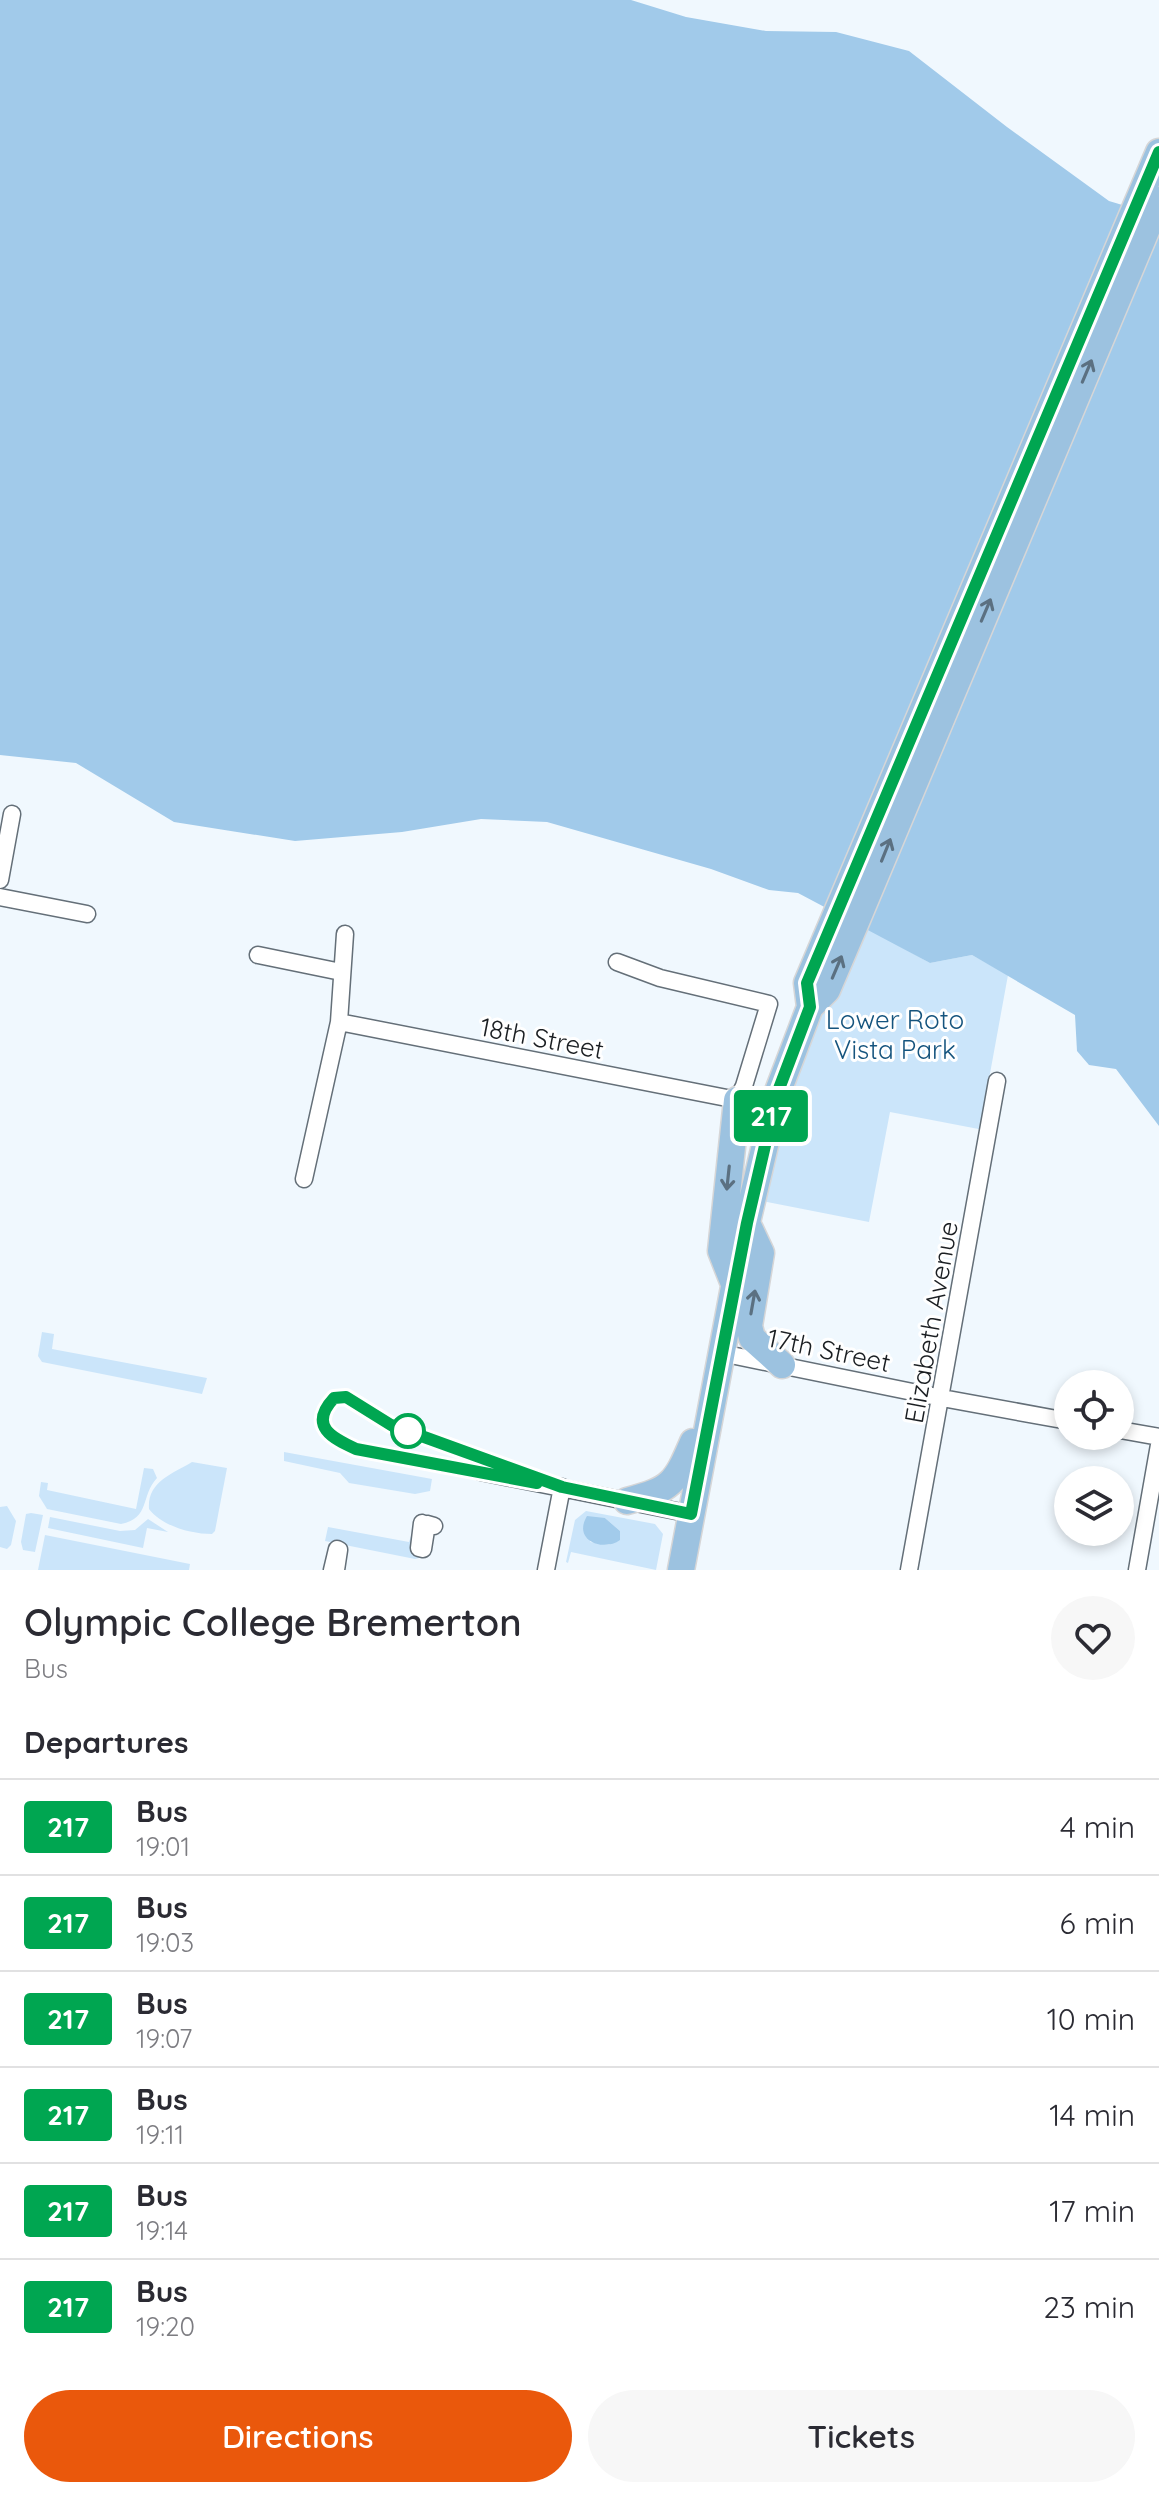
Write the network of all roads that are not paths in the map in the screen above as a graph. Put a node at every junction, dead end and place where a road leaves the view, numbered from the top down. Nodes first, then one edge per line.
1 (1159, 152) edge
2 (1159, 200) edge
3 (12, 814) dead end
4 (0, 880) edge
5 (0, 897) edge
6 (87, 914) dead end
7 (345, 934) dead end
8 (258, 955) dead end
9 (617, 962) dead end
10 (341, 972) junction
11 (810, 1007) junction
12 (339, 1022) junction
13 (997, 1081) dead end
14 (737, 1100) junction
15 (304, 1179) dead end
16 (747, 1223) junction
17 (734, 1284) junction
18 (721, 1353) junction
19 (782, 1365) junction
20 (942, 1398) junction
21 (708, 1416) junction
22 (1054, 1418) edge
23 (1134, 1433) edge
24 (1159, 1437) edge
25 (1159, 1445) edge
26 (481, 1472) dead end
27 (562, 1487) junction
28 (627, 1501) junction
29 (691, 1514) junction
30 (546, 1570) edge
31 (681, 1570) edge
32 (909, 1570) edge
33 (1137, 1570) edge

1 - 11 main road
11 -> 2 main road
3 - 4 street
5 - 6 street
7 - 10 street
8 - 10 street
9 - 14 street
10 - 12 street
11 - 16 main road
12 - 14 street, 18th Street
12 - 15 street
13 - 20 street, Elizabeth Avenue
14 -> 17 main road
16 - 17 main road
19 -> 16 main road
17 - 18 main road
18 - 19 street, 17th Street
18 - 21 main road
19 - 20 street, 17th Street
20 - 22 street, 17th Street
20 - 32 street, Elizabeth Avenue
21 - 28 main road
21 - 29 main road
23 - 24 street
25 - 33 street
26 - 27 street
27 - 28 street
27 - 30 street
28 - 29 street
29 - 31 main road

